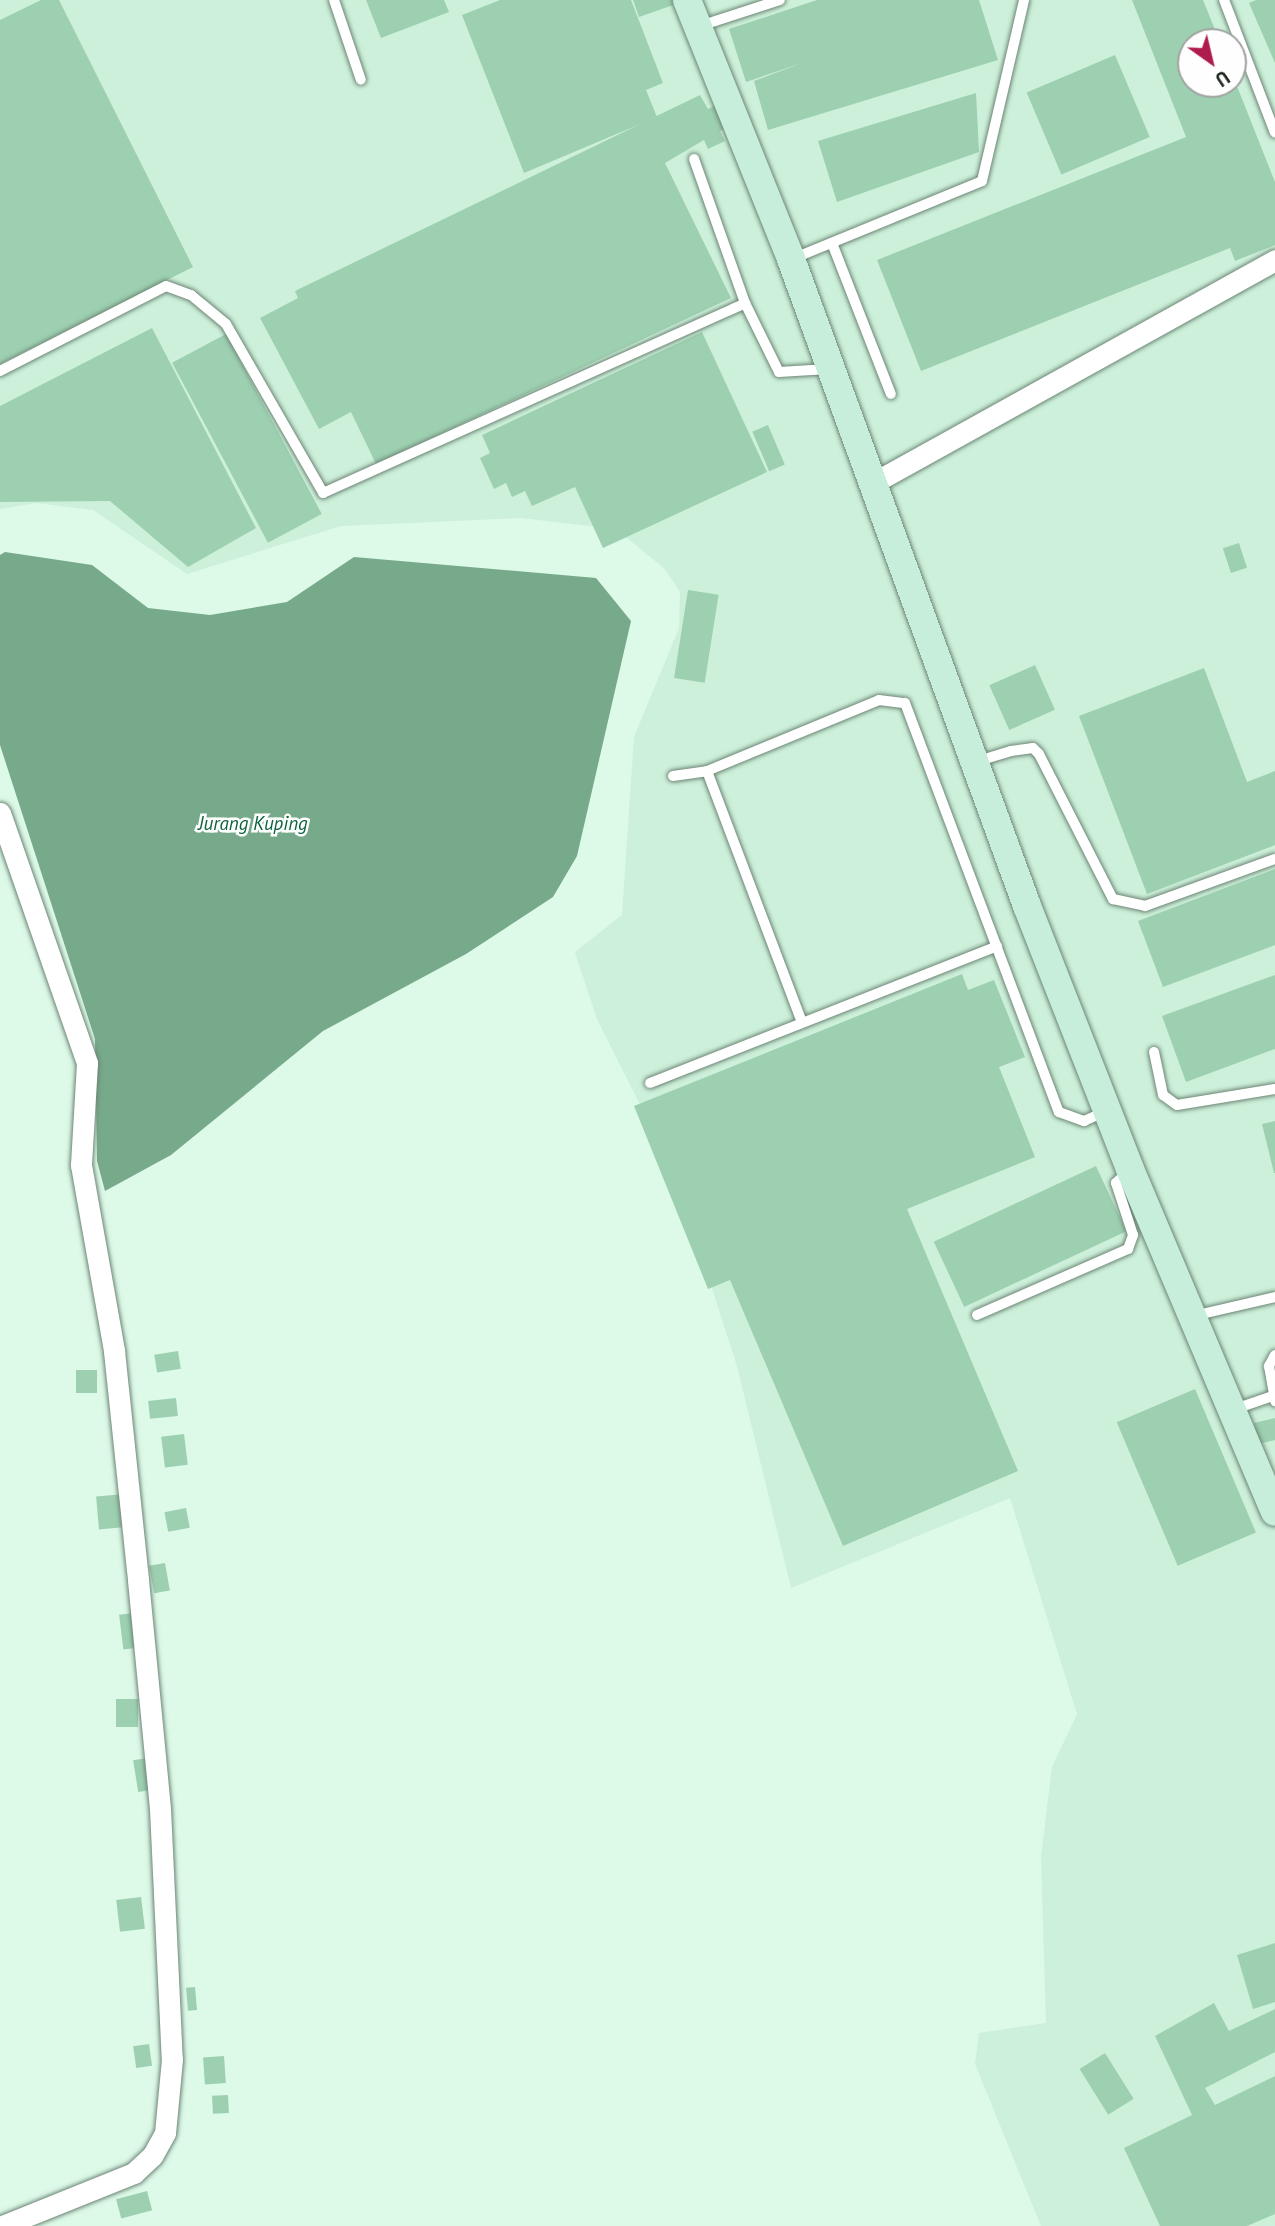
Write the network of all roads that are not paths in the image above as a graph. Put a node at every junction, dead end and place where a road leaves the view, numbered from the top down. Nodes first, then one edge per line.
1 (334, 0) edge
2 (687, 0) edge
3 (780, 0) edge
4 (1024, 0) edge
5 (1224, 0) edge
6 (698, 27) junction
7 (361, 79) dead end
8 (1275, 91) edge
9 (1262, 96) junction
10 (1275, 133) edge
11 (694, 159) dead end
12 (832, 243) junction
13 (791, 260) junction
14 (1275, 260) edge
15 (745, 303) junction
16 (830, 369) junction
17 (0, 370) edge
18 (891, 394) dead end
19 (873, 483) junction
20 (975, 762) junction
21 (707, 771) junction
22 (674, 776) dead end
23 (0, 813) edge
24 (1275, 859) edge
25 (997, 946) junction
26 (802, 1023) junction
27 (1154, 1052) dead end
28 (650, 1083) dead end
29 (1275, 1089) edge
30 (1108, 1111) junction
31 (1130, 1169) junction
32 (1275, 1297) edge
33 (978, 1315) dead end
34 (1193, 1316) junction
35 (1275, 1355) edge
36 (1274, 1399) edge
37 (1233, 1410) junction
38 (1275, 1511) edge
39 (2, 2226) edge

1 - 7 lane
2 - 6 street
3 - 6 lane
4 - 12 lane
5 - 9 lane
6 - 13 street
8 - 9 lane
9 - 10 lane
11 - 15 lane
12 - 13 lane
12 - 18 lane
13 - 16 street
14 - 19 street
15 - 16 lane
15 - 17 lane
16 - 19 street
19 - 20 street
20 - 24 lane
20 - 30 street
21 - 22 lane
21 - 25 lane
21 - 26 lane
23 - 39 street
25 - 26 lane
25 - 30 lane
26 - 28 lane
27 - 29 lane
30 - 31 street
31 - 33 lane
31 - 34 street
32 - 34 lane
34 - 37 street
35 - 36 lane
36 - 37 lane
37 - 38 street

